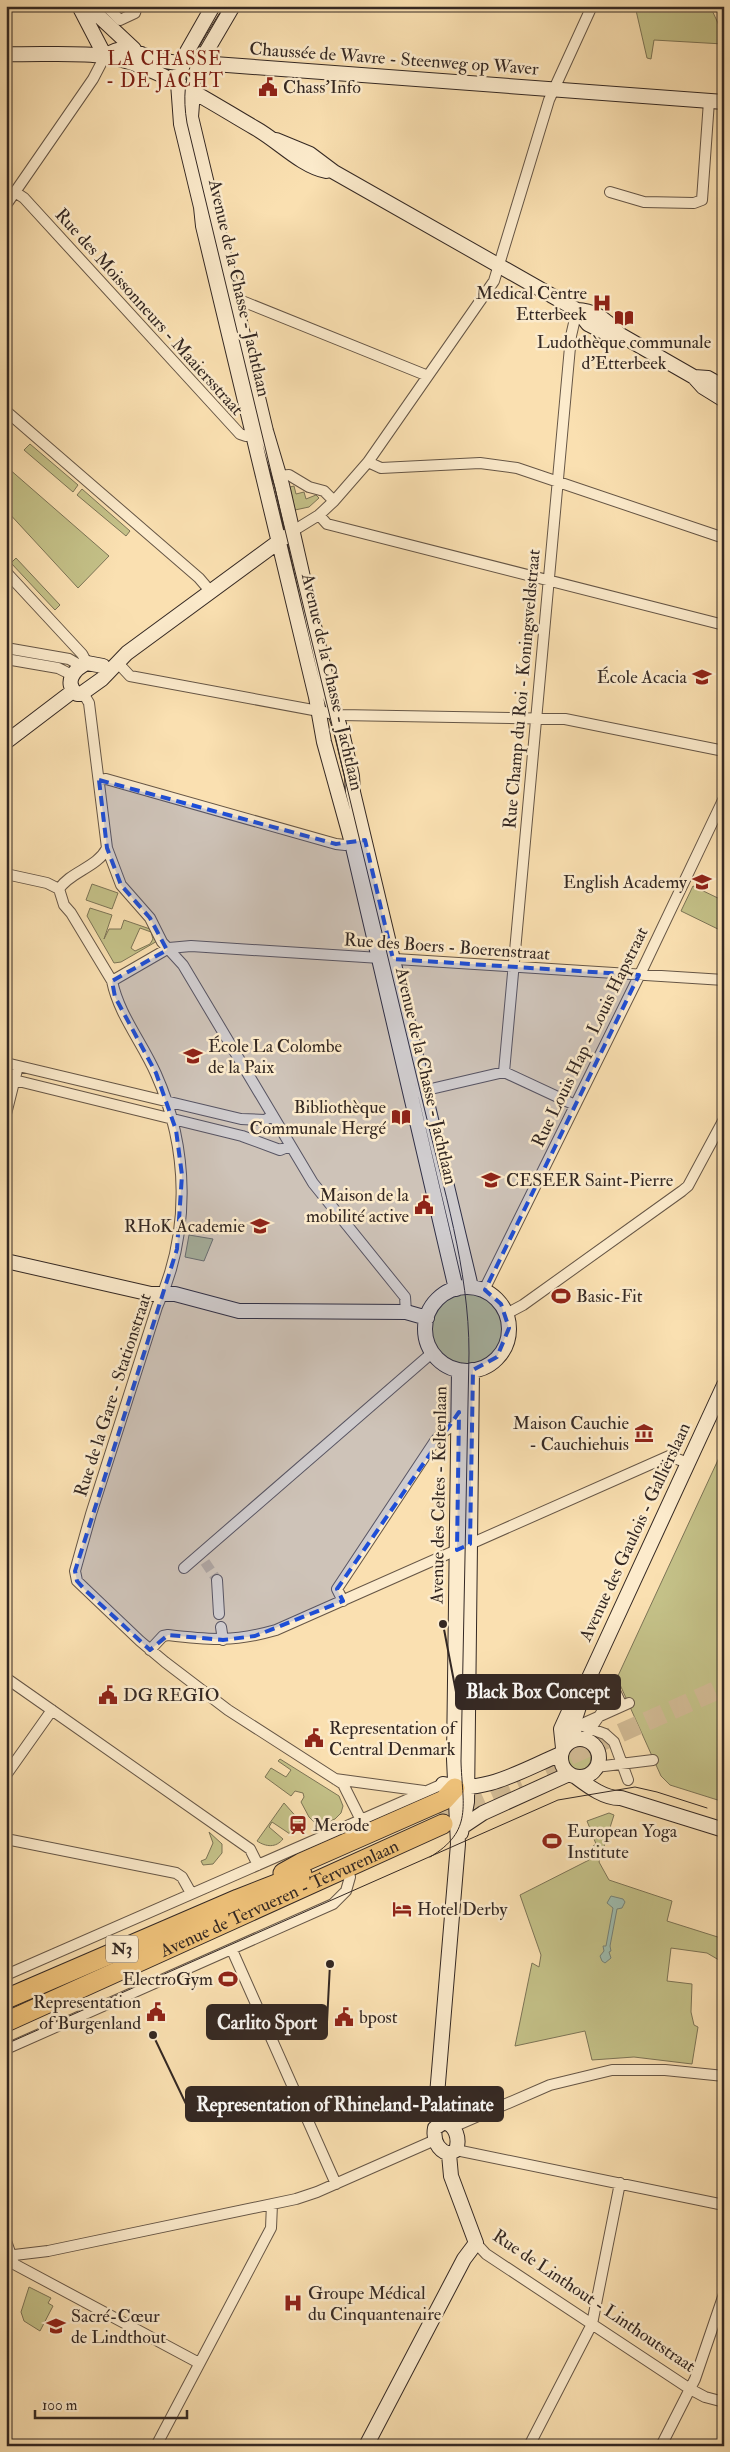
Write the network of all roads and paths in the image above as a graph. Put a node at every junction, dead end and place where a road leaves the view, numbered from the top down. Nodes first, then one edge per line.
1 (79, 6) edge
2 (88, 6) edge
3 (106, 6) edge
4 (137, 6) edge
5 (213, 6) edge
6 (233, 6) edge
7 (592, 6) edge
8 (134, 49) junction
9 (6, 54) edge
10 (105, 56) junction
11 (180, 64) junction
12 (199, 64) junction
13 (178, 83) junction
14 (553, 90) junction
15 (192, 92) junction
16 (709, 101) junction
17 (724, 102) edge
18 (15, 192) junction
19 (610, 192) dead end
20 (6, 205) edge
21 (499, 266) junction
22 (228, 302) junction
23 (577, 310) junction
24 (428, 376) junction
25 (694, 377) junction
26 (724, 386) edge
27 (724, 400) edge
28 (6, 411) edge
29 (260, 433) junction
30 (368, 462) junction
31 (278, 476) junction
32 (558, 481) junction
33 (334, 501) junction
34 (319, 515) junction
35 (293, 531) junction
36 (724, 538) edge
37 (279, 542) junction
38 (6, 572) edge
39 (549, 581) junction
40 (211, 592) junction
41 (724, 625) edge
42 (6, 648) edge
43 (6, 659) edge
44 (117, 662) junction
45 (89, 669) junction
46 (78, 692) junction
47 (319, 712) junction
48 (335, 714) junction
49 (536, 718) junction
50 (6, 742) edge
51 (724, 751) edge
52 (99, 780) junction
53 (724, 798) edge
54 (358, 842) junction
55 (107, 848) junction
56 (6, 874) edge
57 (59, 889) junction
58 (169, 948) junction
59 (386, 959) junction
60 (512, 968) junction
61 (639, 975) junction
62 (724, 980) edge
63 (112, 981) junction
64 (6, 1063) edge
65 (18, 1066) junction
66 (504, 1072) junction
67 (10, 1079) edge
68 (418, 1092) junction
69 (166, 1101) junction
70 (575, 1105) junction
71 (6, 1114) edge
72 (272, 1116) junction
73 (172, 1119) junction
74 (724, 1119) edge
75 (290, 1146) junction
76 (6, 1261) edge
77 (456, 1288) junction
78 (478, 1289) junction
79 (163, 1294) junction
80 (406, 1312) junction
81 (506, 1314) junction
82 (427, 1318) junction
83 (433, 1352) junction
84 (466, 1370) junction
85 (724, 1385) edge
86 (465, 1426) junction
87 (688, 1463) junction
88 (470, 1544) junction
89 (457, 1550) junction
90 (184, 1568) dead end
91 (217, 1580) tunnel mouth
92 (343, 1600) junction
93 (219, 1614) dead end
94 (221, 1627) dead end
95 (223, 1640) junction
96 (150, 1650) junction
97 (6, 1678) edge
98 (581, 1695) junction
99 (52, 1710) junction
100 (582, 1711) dead end
101 (600, 1716) junction
102 (584, 1735) junction
103 (562, 1751) junction
104 (653, 1760) dead end
105 (623, 1764) junction
106 (594, 1770) junction
107 (6, 1774) edge
108 (572, 1776) junction
109 (335, 1779) junction
110 (628, 1780) dead end
111 (455, 1787) junction
112 (425, 1791) junction
113 (621, 1798) junction
114 (361, 1820) junction
115 (453, 1830) junction
116 (724, 1830) edge
117 (6, 1839) edge
118 (258, 1864) junction
119 (350, 1877) junction
120 (191, 1893) junction
121 (238, 1899) junction
122 (226, 1924) junction
123 (232, 1950) junction
124 (6, 1975) edge
125 (6, 1999) edge
126 (6, 2022) edge
127 (6, 2049) edge
128 (724, 2076) edge
129 (446, 2126) junction
130 (435, 2140) junction
131 (452, 2152) junction
132 (620, 2183) junction
133 (336, 2184) junction
134 (272, 2204) junction
135 (724, 2205) edge
136 (6, 2241) edge
137 (476, 2242) junction
138 (10, 2257) edge
139 (724, 2294) edge
140 (592, 2324) junction
141 (199, 2363) junction
142 (690, 2389) junction
143 (724, 2402) edge
144 (156, 2446) edge
145 (366, 2446) edge
146 (529, 2446) edge
147 (661, 2446) edge

1 - 10 street
2 - 8 street, Chaussée de Wavre - Steenweg op Waver
3 - 4 street
5 - 11 street
6 - 12 street, Avenue de la Chasse - Jachtlaan
7 - 14 street
8 - 10 street
8 - 11 street, Chaussée de Wavre - Steenweg op Waver
9 - 10 street
10 - 13 street
10 - 18 street
11 - 12 street, Chaussée de Wavre - Steenweg op Waver
11 - 13 street, Avenue de la Chasse - Jachtlaan
12 - 14 street, Chaussée de Wavre - Steenweg op Waver
12 - 15 street, Avenue de la Chasse - Jachtlaan
13 - 15 street
13 - 22 street, Avenue de la Chasse - Jachtlaan
14 - 16 street, Chaussée de Wavre - Steenweg op Waver
14 - 21 street
15 - 21 street
15 - 22 street, Avenue de la Chasse - Jachtlaan
16 - 17 street, Chaussée de Wavre - Steenweg op Waver
16 - 19 street
18 - 20 street
18 - 29 street, Rue des Moissonneurs - Maaiersstraat
21 - 23 street
21 - 24 street
22 - 24 street
22 - 29 street, Avenue de la Chasse - Jachtlaan
23 - 25 street
23 - 32 street, Rue Champ du Roi - Koningsveldstraat
24 - 30 street
25 - 26 street
25 - 27 street
28 - 40 street
29 - 31 street, Avenue de la Chasse - Jachtlaan
29 - 37 street, Avenue de la Chasse - Jachtlaan
30 - 32 street
30 - 33 street
31 - 33 street
31 - 35 street, Avenue de la Chasse - Jachtlaan
32 - 36 street
32 - 39 street, Rue Champ du Roi - Koningsveldstraat
33 - 34 street
34 - 35 street
34 - 39 street
35 - 37 street
35 - 48 street, Avenue de la Chasse - Jachtlaan
37 - 40 street
37 - 47 street, Avenue de la Chasse - Jachtlaan
38 - 45 street
39 - 41 street
39 - 49 street, Rue Champ du Roi - Koningsveldstraat
40 - 44 street
42 - 45 street
43 - 45 street
44 - 45 street
44 - 47 street
45 - 46 street
45 - 46 street
46 - 50 street
46 - 52 street
47 - 48 street
47 - 54 street, Avenue de la Chasse - Jachtlaan
48 - 49 street
48 - 54 street, Avenue de la Chasse - Jachtlaan
49 - 51 street
49 - 60 street, Rue Champ du Roi - Koningsveldstraat
52 - 54 street
52 - 55 street
53 - 61 street, Rue Louis Hap - Louis Hapstraat
54 - 59 street, Avenue de la Chasse - Jachtlaan
55 - 57 street
55 - 58 street
56 - 57 street
57 - 63 street, Rue de la Gare - Stationstraat
58 - 59 street, Rue des Boers - Boerenstraat
58 - 63 street
58 - 72 street
59 - 60 street, Rue des Boers - Boerenstraat
59 - 68 street, Avenue de la Chasse - Jachtlaan
60 - 61 street, Rue des Boers - Boerenstraat
60 - 66 street, Rue Champ du Roi - Koningsveldstraat
61 - 62 street, Rue des Boers - Boerenstraat
61 - 70 street, Rue Louis Hap - Louis Hapstraat
63 - 69 street, Rue de la Gare - Stationstraat
64 - 65 street
65 - 67 street
65 - 69 street
66 - 68 street
66 - 70 street
67 - 71 street
67 - 73 street
68 - 77 street, Avenue de la Chasse - Jachtlaan
68 - 78 street, Avenue de la Chasse - Jachtlaan
69 - 72 street
69 - 73 street, Rue de la Gare - Stationstraat
70 - 78 street, Rue Louis Hap - Louis Hapstraat
72 - 75 street
73 - 75 street
73 - 79 street, Rue de la Gare - Stationstraat
74 - 81 street
75 - 80 street
76 - 79 street
77 - 78 street
77 - 82 street
78 - 81 street
79 - 80 street
79 - 96 street, Rue de la Gare - Stationstraat
80 - 82 street
81 - 84 street
82 - 83 street
83 - 84 street
83 - 90 street
84 - 86 street, Avenue des Celtes - Keltenlaan
85 - 87 street, Avenue des Gaulois - Galliërslaan
86 - 88 street, Avenue des Celtes - Keltenlaan
86 - 89 street, Avenue des Celtes - Keltenlaan
86 - 92 street
87 - 88 street
87 - 98 street, Avenue des Gaulois - Galliërslaan
88 - 89 street
88 - 111 street, Avenue des Celtes - Keltenlaan
89 - 92 street
89 - 111 street, Avenue des Celtes - Keltenlaan
91 - 93 street
92 - 95 street
94 - 95 street
95 - 96 street
96 - 109 street, Rue de la Gare - Stationstraat
97 - 99 street
98 - 102 street, Avenue des Gaulois - Galliërslaan
98 - 103 street, Avenue des Gaulois - Galliërslaan
99 - 107 street
99 - 118 street
100 - 101 street
101 - 101 street
101 - 102 street
102 - 103 street
102 - 105 street
102 - 106 street
103 - 108 street
103 - 111 street, Avenue de Tervueren - Tervurenlaan
104 - 105 street
105 - 106 street
105 - 110 street
106 - 108 street
106 - 113 street
108 - 113 street
108 - 115 street, Avenue de Tervueren - Tervurenlaan
109 - 112 street
109 - 114 street
111 - 112 street, Avenue de Tervueren - Tervurenlaan
111 - 115 street, Avenue des Celtes - Keltenlaan
111 - 121 highway
112 - 114 street, Avenue de Tervueren - Tervurenlaan
113 - 116 street
114 - 118 street, Avenue de Tervueren - Tervurenlaan
115 - 119 highway
115 - 121 highway, Avenue de Tervueren - Tervurenlaan / N3
115 - 122 highway, Avenue de Tervueren - Tervurenlaan / N3
115 - 129 street, Avenue des Celtes - Keltenlaan
117 - 120 street
118 - 120 street, Avenue de Tervueren - Tervurenlaan
119 - 122 highway
119 - 123 street, Avenue de Tervueren - Tervurenlaan
120 - 124 street, Avenue de Tervueren - Tervurenlaan
121 - 125 highway, Avenue de Tervueren - Tervurenlaan / N3
122 - 126 highway, Avenue de Tervueren - Tervurenlaan / N3
123 - 127 street, Avenue de Tervueren - Tervurenlaan
123 - 133 street
128 - 129 street
129 - 130 street
129 - 131 street, Rue de Linthout - Linthoutstraat
130 - 131 street
130 - 133 street
131 - 132 street
131 - 137 street, Rue de Linthout - Linthoutstraat
132 - 135 street
132 - 140 street
133 - 134 street
134 - 138 street
134 - 141 street
136 - 138 street
137 - 140 street, Rue de Linthout - Linthoutstraat
137 - 145 street
138 - 141 street
139 - 142 street
140 - 142 street, Rue de Linthout - Linthoutstraat
140 - 146 street
141 - 144 street
142 - 143 street, Rue de Linthout - Linthoutstraat
142 - 147 street

